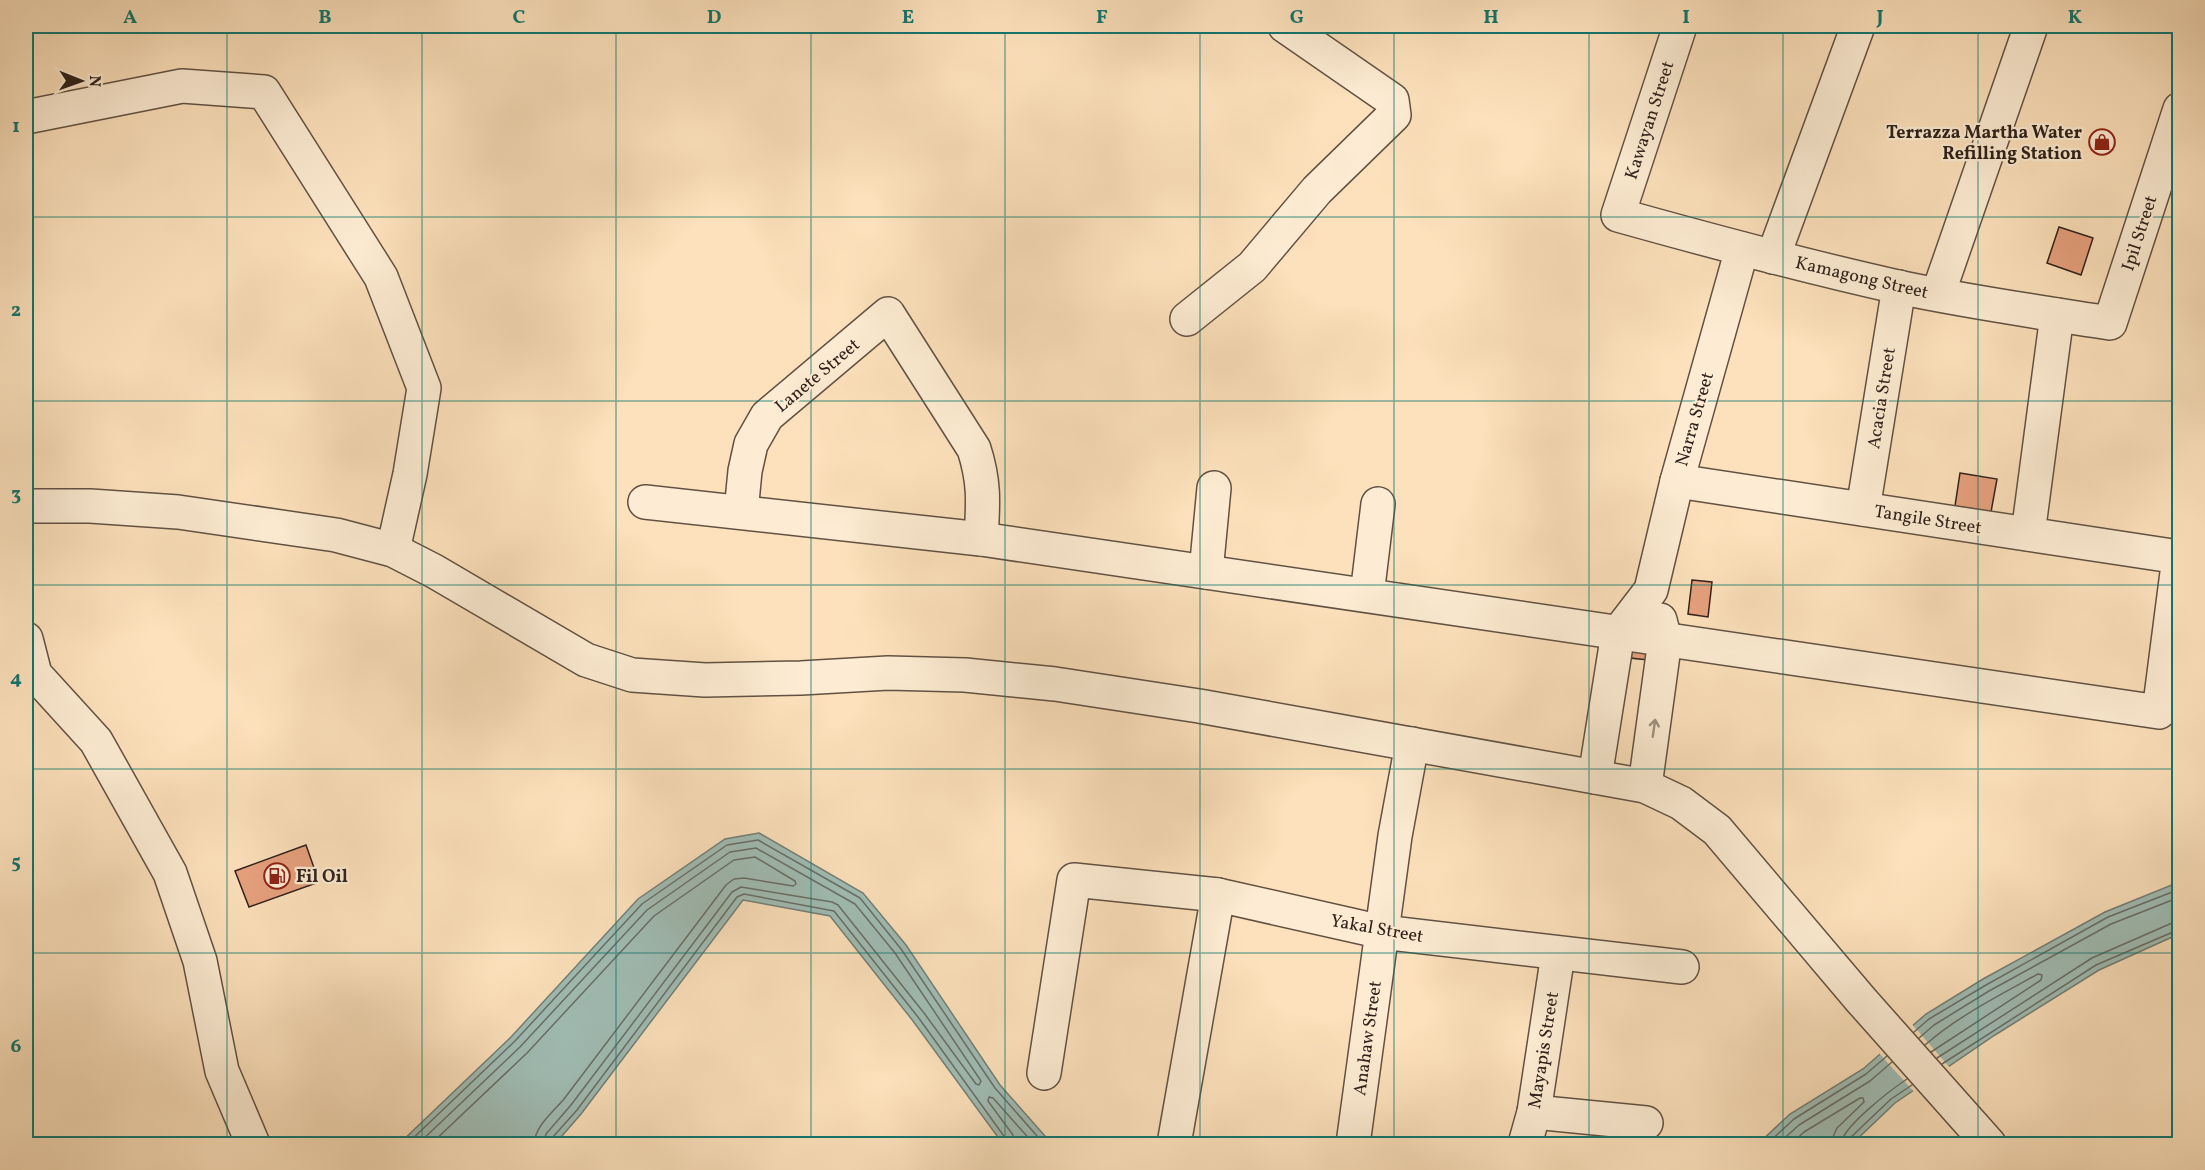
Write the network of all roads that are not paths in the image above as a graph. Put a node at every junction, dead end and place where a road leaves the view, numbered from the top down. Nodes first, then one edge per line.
1 (1285, 26) edge
2 (1680, 26) edge
3 (1858, 26) edge
4 (2031, 26) edge
5 (2180, 109) edge
6 (27, 113) edge
7 (1618, 215) joint
8 (1742, 249) junction
9 (1773, 257) junction
10 (1899, 287) junction
11 (1938, 294) junction
12 (2057, 315) junction
13 (1187, 319) dead end
14 (2110, 323) joint
15 (1677, 481) junction
16 (1214, 488) dead end
17 (645, 502) dead end
18 (1378, 504) dead end
19 (26, 506) edge
20 (1863, 509) junction
21 (741, 512) junction
22 (2028, 534) junction
23 (981, 539) junction
24 (393, 550) junction
25 (2179, 557) edge
26 (1206, 572) junction
27 (1651, 590) junction
28 (1367, 596) junction
29 (1618, 633) junction
30 (26, 639) edge
31 (1665, 640) junction
32 (30, 675) edge
33 (1610, 677) junction
34 (1660, 685) junction
35 (1412, 744) junction
36 (1595, 777) junction
37 (1645, 786) junction
38 (1218, 895) junction
39 (1382, 932) junction
40 (1557, 954) junction
41 (1682, 967) dead end
42 (1044, 1073) dead end
43 (1534, 1112) junction
44 (1646, 1123) dead end
45 (253, 1144) edge
46 (1174, 1144) edge
47 (1353, 1144) edge
48 (1525, 1144) edge
49 (1989, 1144) edge

1 - 13 street
2 - 7 street, Kawayan Street
3 - 9 street
4 - 11 street
5 - 14 street, Ipil Street
6 - 24 street
7 - 8 street, Kamagong Street
8 - 9 street, Kamagong Street
8 - 15 street, Narra Street
9 - 10 street, Kamagong Street
10 - 11 street, Kamagong Street
10 - 20 street, Acacia Street
11 - 12 street, Kamagong Street
12 - 14 street, Kamagong Street
12 - 22 street
15 - 20 street, Tangile Street
15 - 27 street, Narra Street
16 - 26 street
17 - 21 street
18 - 28 street
19 - 24 street
20 - 22 street, Tangile Street
21 - 23 street
21 - 23 street, Lanete Street
22 - 25 street, Tangile Street
23 - 26 street
24 - 35 street
25 - 31 street
26 - 28 street
27 - 29 street, Narra Street
27 - 31 street, Narra Street
28 - 29 street
29 - 31 street
29 - 33 street, Narra Street
30 - 32 street
31 - 34 street, Narra Street
32 - 45 street
33 - 34 street
33 - 36 street, Narra Street
37 -> 34 street, Narra Street
35 - 36 street
35 - 39 street, Anahaw Street
36 - 37 street
37 - 49 street
38 - 39 street, Yakal Street
38 - 42 street, Yakal Street
38 - 46 street
39 - 40 street, Yakal Street
39 - 47 street, Anahaw Street
40 - 41 street, Yakal Street
40 - 43 street, Mayapis Street
43 - 44 street
43 - 48 street, Mayapis Street

